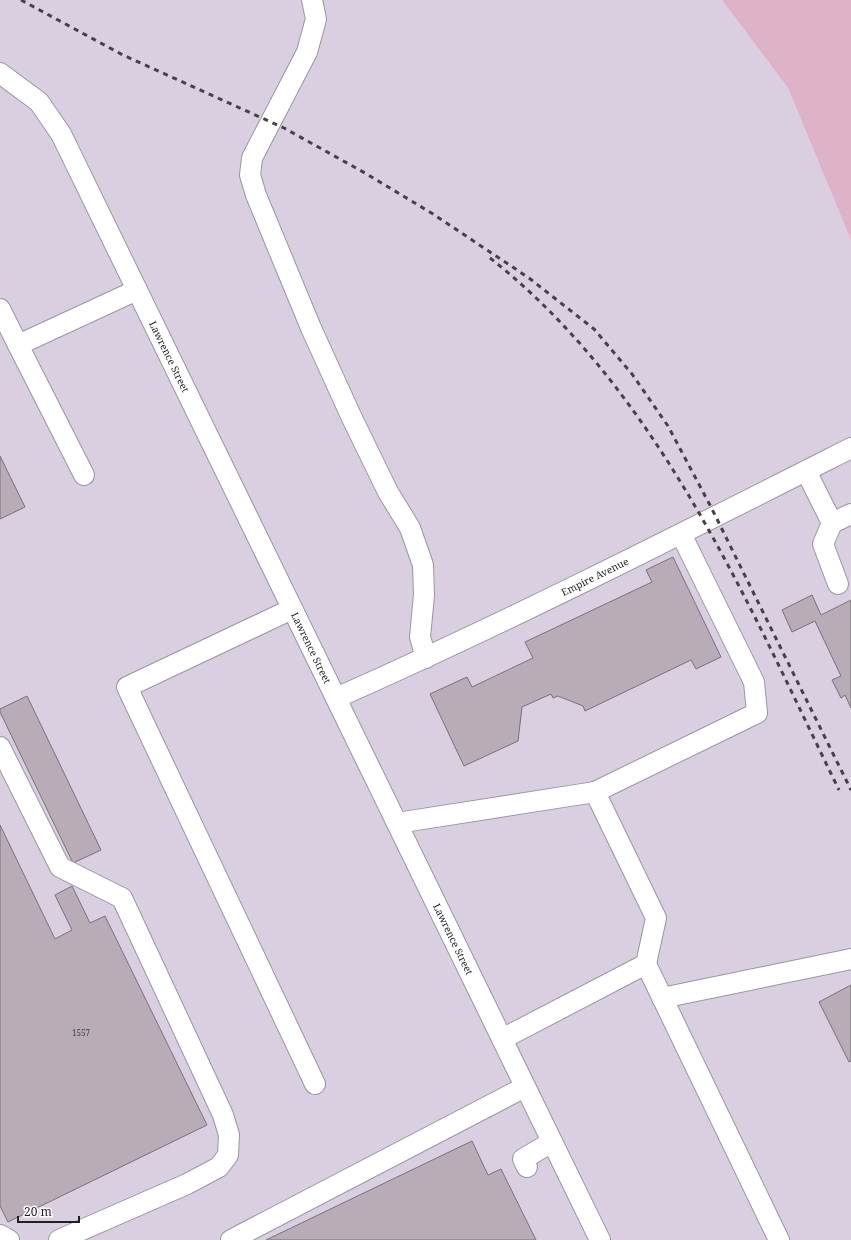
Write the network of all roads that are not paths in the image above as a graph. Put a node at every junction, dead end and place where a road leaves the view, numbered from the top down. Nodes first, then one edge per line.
1 (312, 0) edge
2 (0, 73) edge
3 (137, 290) junction
4 (0, 309) edge
5 (18, 345) junction
6 (851, 448) edge
7 (806, 471) junction
8 (84, 475) dead end
9 (851, 514) edge
10 (832, 523) junction
11 (682, 534) junction
12 (838, 584) dead end
13 (292, 609) junction
14 (426, 658) junction
15 (336, 698) junction
16 (0, 747) edge
17 (595, 792) junction
18 (396, 823) junction
19 (851, 959) edge
20 (646, 964) junction
21 (662, 998) junction
22 (502, 1039) junction
23 (315, 1084) dead end
24 (525, 1087) junction
25 (552, 1142) junction
26 (527, 1167) dead end
27 (0, 1235) edge
28 (9, 1240) edge
29 (59, 1240) edge
30 (230, 1240) edge
31 (600, 1240) edge
32 (779, 1240) edge

1 - 14 street
2 - 3 street, Lawrence Street
3 - 5 street
3 - 13 street, Lawrence Street
4 - 5 street
5 - 8 street
6 - 7 street, Empire Avenue
7 - 10 street
7 - 11 street, Empire Avenue
9 - 10 street
10 - 12 street
11 - 14 street, Empire Avenue
11 - 17 street
13 - 15 street, Lawrence Street
13 - 23 street
14 - 15 street, Empire Avenue
15 - 18 street, Lawrence Street
16 - 29 street
17 - 18 street
17 - 20 street
18 - 22 street, Lawrence Street
19 - 21 street
20 - 21 street
20 - 22 street
21 - 32 street
22 - 24 street, Lawrence Street
24 - 25 street, Lawrence Street
24 - 30 street
25 - 26 street
25 - 31 street, Lawrence Street
27 - 28 street

